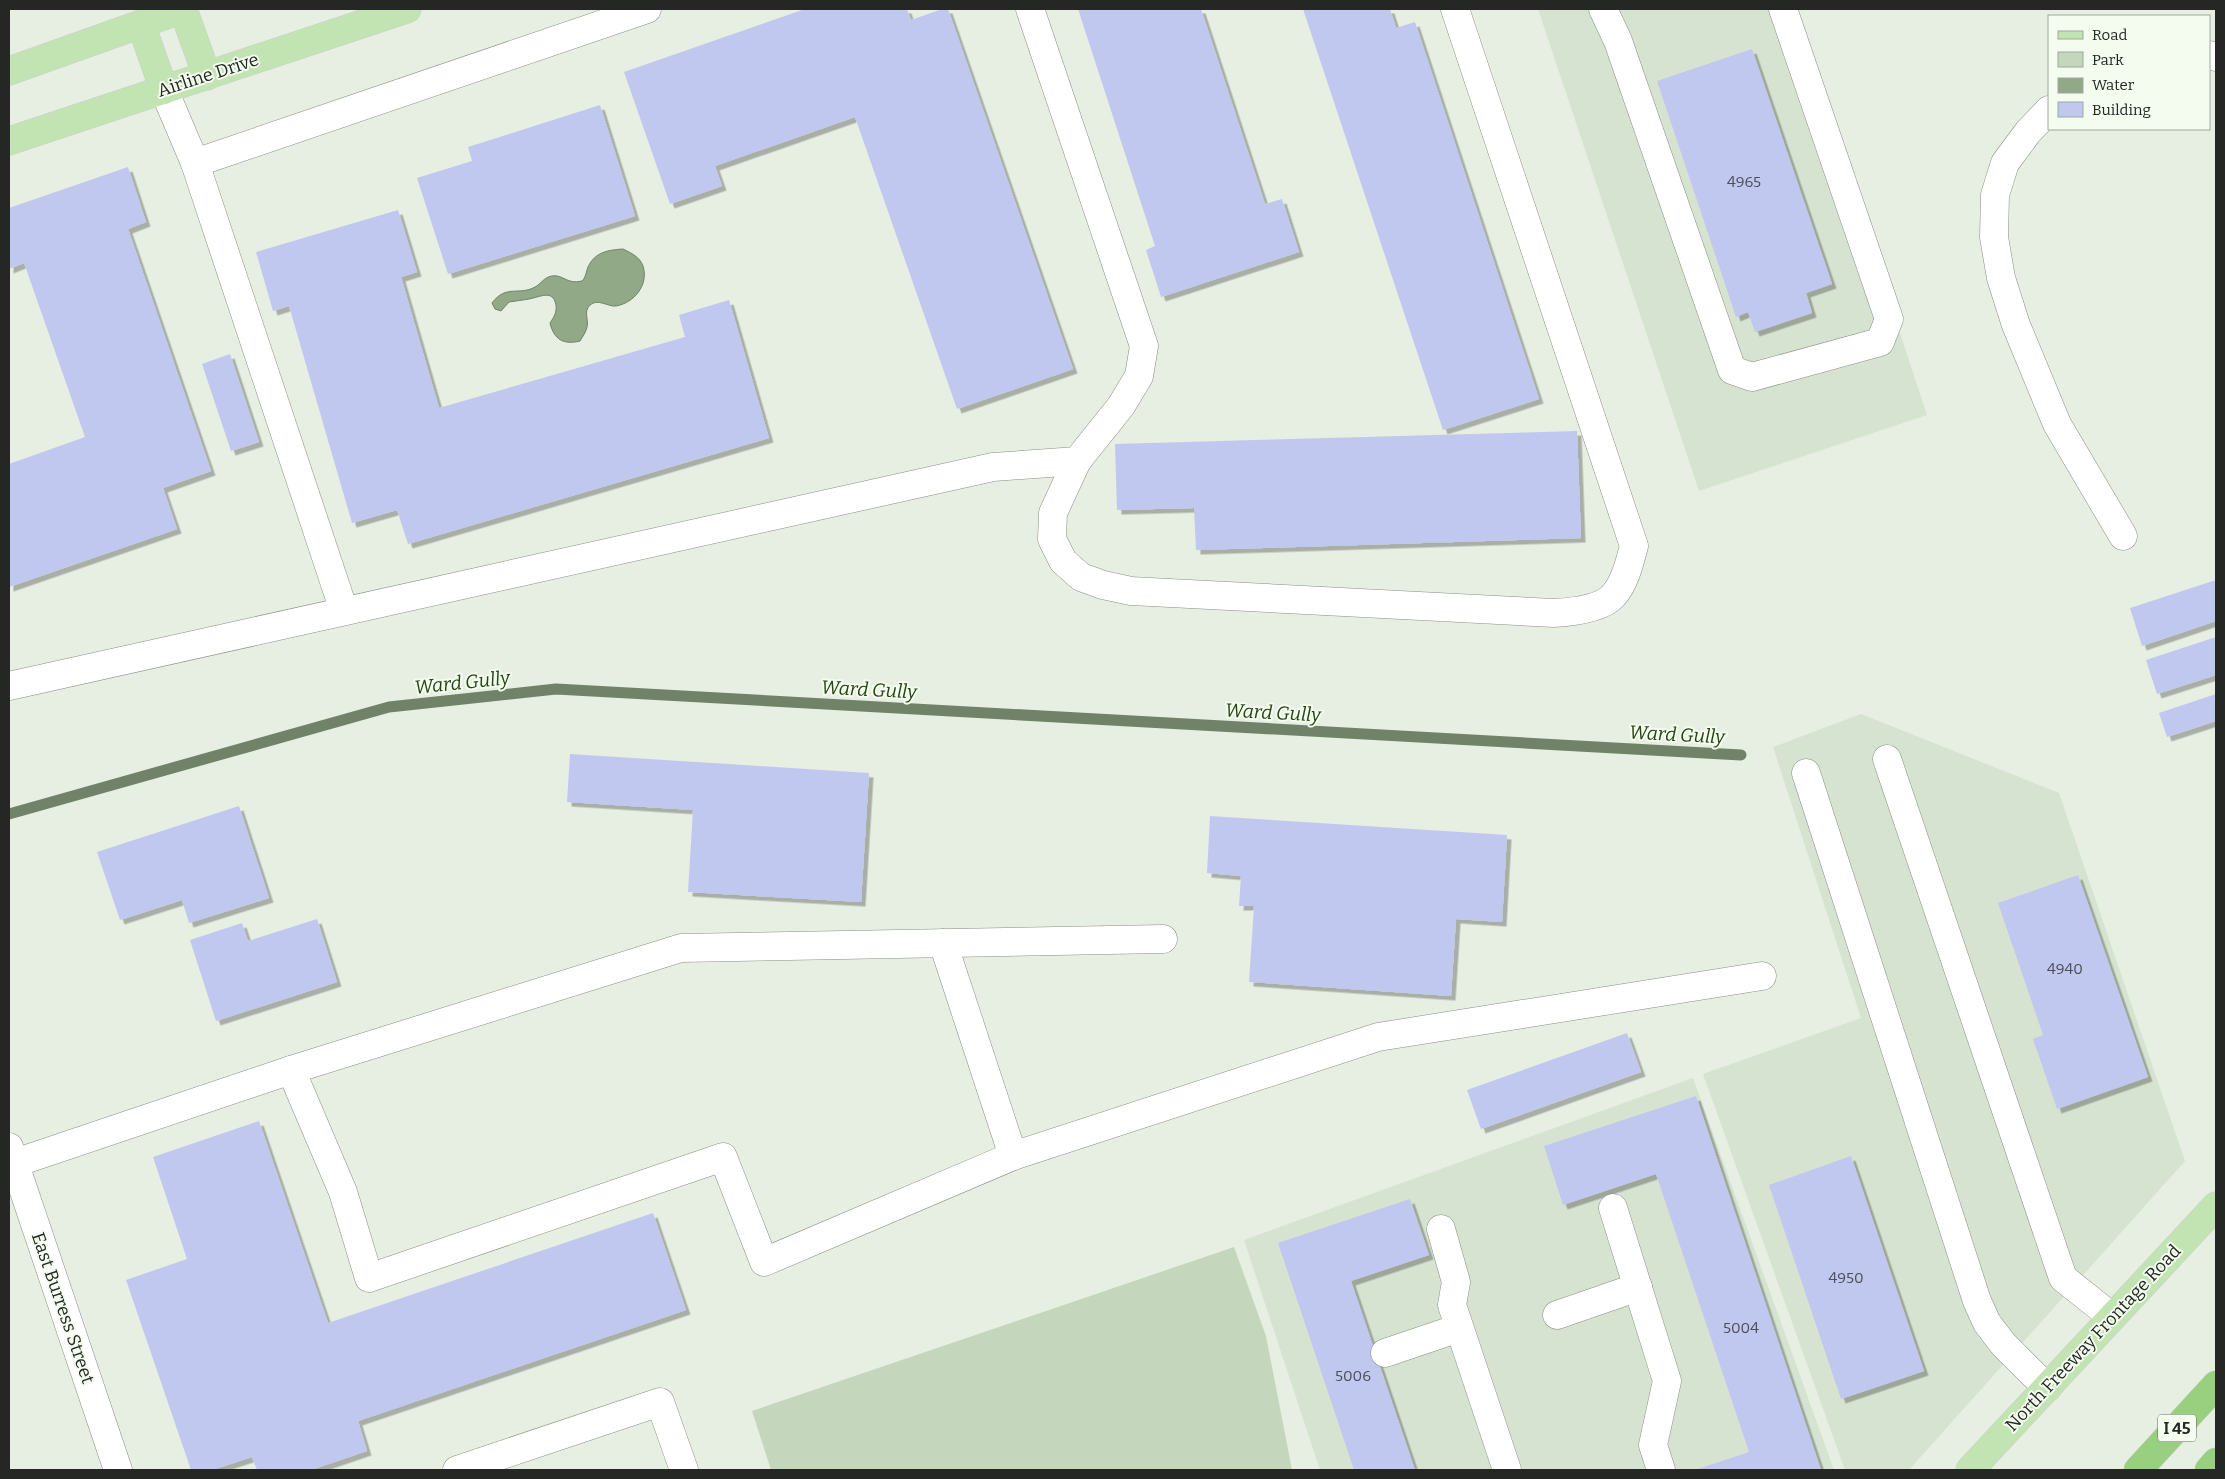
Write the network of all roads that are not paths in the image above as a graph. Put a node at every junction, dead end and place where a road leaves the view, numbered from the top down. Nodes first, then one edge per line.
1 (183, 9) edge
2 (407, 9) edge
3 (647, 9) edge
4 (1030, 9) edge
5 (1454, 9) edge
6 (1603, 9) edge
7 (1783, 9) edge
8 (141, 24) junction
9 (9, 70) edge
10 (207, 76) junction
11 (164, 90) junction
12 (2048, 111) edge
13 (9, 141) edge
14 (195, 164) junction
15 (1077, 461) junction
16 (2123, 536) dead end
17 (344, 611) junction
18 (9, 686) edge
19 (1887, 760) dead end
20 (1806, 773) dead end
21 (1163, 939) dead end
22 (943, 943) junction
23 (1762, 976) dead end
24 (291, 1070) junction
25 (12, 1154) edge
26 (1013, 1156) junction
27 (2216, 1206) edge
28 (1613, 1208) dead end
29 (1441, 1229) dead end
30 (1638, 1287) junction
31 (1557, 1315) dead end
32 (2112, 1317) junction
33 (1459, 1328) junction
34 (1385, 1353) dead end
35 (2216, 1385) edge
36 (2047, 1388) junction
37 (2216, 1462) edge
38 (118, 1470) edge
39 (457, 1470) edge
40 (684, 1470) edge
41 (1507, 1470) edge
42 (1661, 1470) edge
43 (1970, 1470) edge
44 (2138, 1470) edge
45 (2208, 1470) edge

1 - 8 main road
1 - 10 main road
2 - 10 main road, Airline Drive
3 - 14 street
4 - 15 street
5 - 15 street
6 - 7 street
8 - 9 main road
8 - 11 main road
10 - 11 main road, Airline Drive
11 - 13 main road, Airline Drive
11 - 14 street
12 - 16 street
14 - 17 street
15 - 17 street
17 - 18 street
19 - 32 street
20 - 36 street
21 - 22 street
22 - 24 street
22 - 26 street
23 - 26 street
24 - 25 street
24 - 26 street
25 - 38 street, East Burress Street
27 - 32 main road, North Freeway Frontage Road
28 - 30 street
29 - 33 street
30 - 31 street
30 - 42 street
32 - 36 main road, North Freeway Frontage Road
33 - 34 street
33 - 41 street
35 - 44 highway, I 45
36 - 43 main road, North Freeway Frontage Road
37 - 45 highway
39 - 40 street

